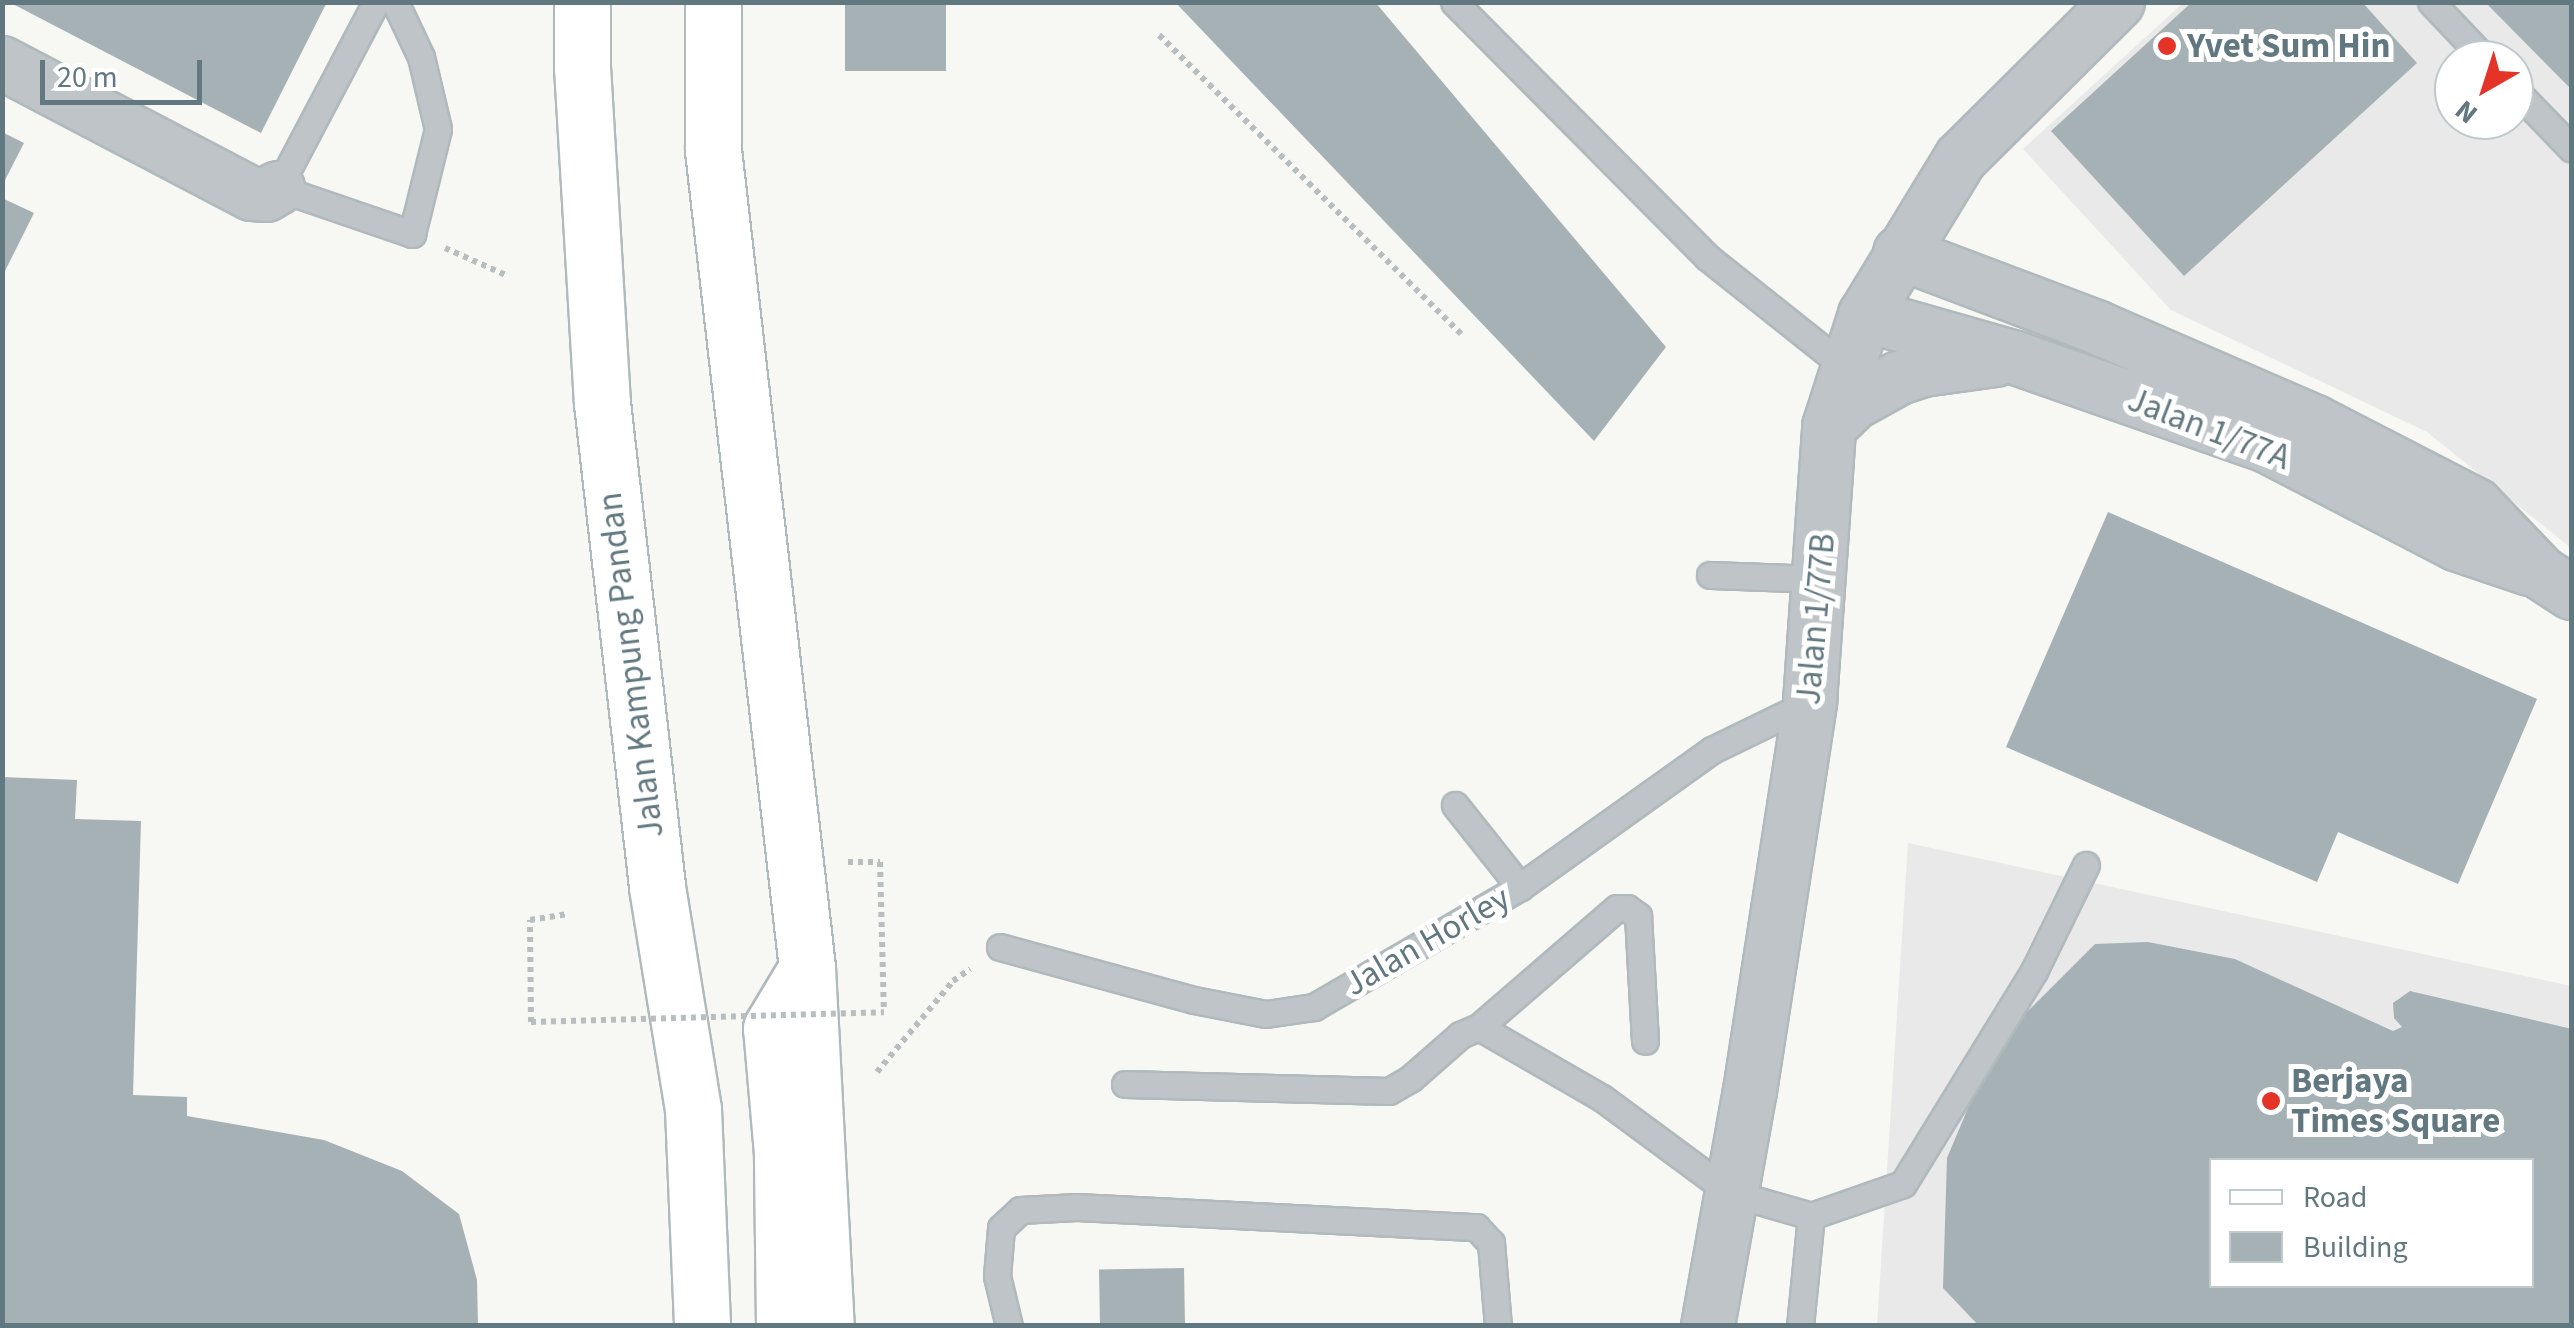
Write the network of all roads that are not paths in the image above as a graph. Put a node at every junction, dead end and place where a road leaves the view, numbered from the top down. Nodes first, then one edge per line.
1 (376, 2) edge
2 (394, 2) edge
3 (582, 2) edge
4 (713, 2) edge
5 (1454, 2) edge
6 (2118, 2) edge
7 (2430, 2) edge
8 (2467, 40) edge
9 (2, 63) edge
10 (2534, 111) edge
11 (2572, 150) edge
12 (278, 188) junction
13 (1900, 253) junction
14 (1865, 315) junction
15 (2016, 358) junction
16 (1848, 369) junction
17 (1830, 427) junction
18 (1710, 575) dead end
19 (1820, 579) junction
20 (2556, 583) edge
21 (1810, 702) junction
22 (1455, 805) dead end
23 (2086, 866) dead end
24 (1520, 887) junction
25 (1000, 947) road end
26 (807, 968) junction
27 (1480, 1028) junction
28 (1645, 1041) dead end
29 (1125, 1084) dead end
30 (693, 1109) junction
31 (1730, 1193) junction
32 (695, 1209) junction
33 (1810, 1216) junction
34 (684, 1326) edge
35 (702, 1326) edge
36 (725, 1326) edge
37 (784, 1326) edge
38 (826, 1326) edge
39 (862, 1326) edge
40 (1009, 1326) edge
41 (1498, 1326) edge
42 (1708, 1326) edge
43 (1800, 1326) edge

1 - 12 lane
2 - 12 lane
3 - 30 main road, Jalan Kampung Pandan
4 - 26 main road
5 - 16 lane
6 - 13 street, Jalan 1/77B
7 - 8 lane
9 - 12 street
10 - 11 lane
13 - 14 street, Jalan 1/77B
13 - 20 street, Jalan 1/77A
14 - 15 street, Jalan 1/77A
14 - 16 street, Jalan 1/77B
15 - 17 street
15 - 20 street, Jalan 1/77A
16 - 17 street, Jalan 1/77B
17 - 19 street, Jalan 1/77B
18 - 19 lane
19 - 21 street, Jalan 1/77B
21 - 24 lane, Jalan Horley
21 - 31 street, Jalan 1/77B
22 - 24 lane
23 - 33 lane
24 - 25 lane, Jalan Horley
26 - 37 main road
26 - 38 main road
26 - 39 main road
27 - 28 lane
27 - 29 lane
27 - 31 lane
30 - 32 main road, Jalan Kampung Pandan
30 - 36 main road
31 - 33 lane
31 - 42 street, Jalan 1/77B
32 - 34 main road
32 - 35 main road, Jalan Kampung Pandan
33 - 43 lane
40 - 41 lane

